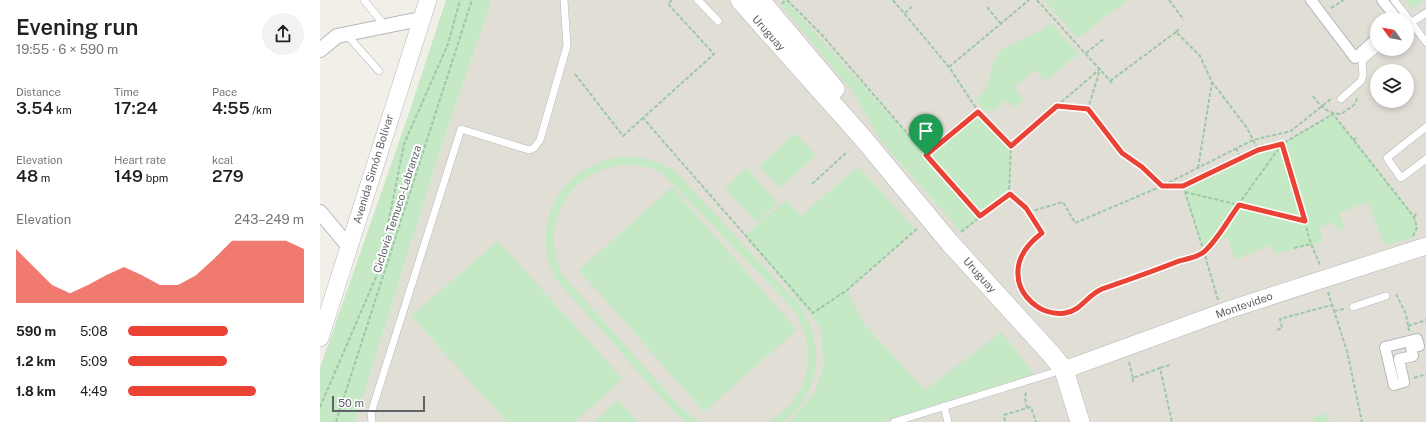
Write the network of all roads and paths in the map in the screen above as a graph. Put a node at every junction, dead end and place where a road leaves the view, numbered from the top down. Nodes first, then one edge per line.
1 (364, 0) edge
2 (428, 0) edge
3 (460, 0) edge
4 (472, 0) edge
5 (564, 0) edge
6 (664, 0) edge
7 (672, 0) edge
8 (698, 0) edge
9 (740, 0) edge
10 (760, 0) edge
11 (787, 0) edge
12 (893, 0) edge
13 (1029, 0) edge
14 (1037, 0) edge
15 (1169, 0) edge
16 (1311, 0) edge
17 (1344, 0) edge
18 (1382, 0) edge
19 (1394, 0) edge
20 (668, 4) junction
21 (1327, 4) dead end
22 (987, 6) dead end
23 (912, 7) dead end
24 (1391, 12) edge
25 (1402, 12) edge
26 (905, 13) junction
27 (1426, 13) edge
28 (420, 19) junction
29 (1184, 20) dead end
30 (718, 21) dead end
31 (1414, 21) edge
32 (1001, 24) junction
33 (385, 26) junction
34 (1180, 28) dead end
35 (1414, 29) edge
36 (1176, 32) junction
37 (346, 34) junction
38 (1105, 38) dead end
39 (1426, 42) edge
40 (1370, 45) edge
41 (320, 50) edge
42 (1086, 53) junction
43 (1147, 53) junction
44 (1370, 54) edge
45 (1149, 56) dead end
46 (949, 67) junction
47 (1100, 69) junction
48 (379, 71) dead end
49 (575, 74) dead end
50 (1110, 80) junction
51 (1212, 82) junction
52 (1113, 84) dead end
53 (1313, 96) dead end
54 (1339, 97) joint
55 (1354, 105) dead end
56 (1057, 106) junction
57 (1322, 108) junction
58 (1088, 109) junction
59 (978, 112) junction
60 (1333, 114) junction
61 (643, 118) junction
62 (1426, 127) edge
63 (862, 137) junction
64 (1358, 137) dead end
65 (1253, 140) junction
66 (1353, 140) junction
67 (1282, 144) junction
68 (1011, 146) junction
69 (1236, 148) junction
70 (1258, 150) junction
71 (846, 153) dead end
72 (926, 155) junction
73 (1240, 158) junction
74 (1426, 160) edge
75 (1198, 168) junction
76 (812, 184) dead end
77 (1162, 186) junction
78 (1183, 186) junction
79 (1185, 192) junction
80 (1010, 194) junction
81 (1239, 205) junction
82 (320, 212) edge
83 (1029, 212) junction
84 (1417, 213) dead end
85 (980, 216) junction
86 (1414, 217) junction
87 (929, 218) junction
88 (1305, 221) junction
89 (1420, 242) edge
90 (950, 243) junction
91 (1311, 244) junction
92 (349, 247) junction
93 (1294, 248) dead end
94 (1204, 252) junction
95 (1322, 270) dead end
96 (1327, 288) dead end
97 (1396, 293) dead end
98 (1386, 296) dead end
99 (1332, 305) junction
100 (1220, 306) dead end
101 (1353, 307) dead end
102 (1426, 320) edge
103 (1408, 326) junction
104 (1277, 330) dead end
105 (320, 338) edge
106 (1410, 341) junction
107 (1125, 348) junction
108 (1170, 365) dead end
109 (1160, 368) junction
110 (1064, 370) junction
111 (1133, 378) junction
112 (1028, 380) junction
113 (1133, 383) dead end
114 (944, 406) junction
115 (320, 407) edge
116 (1027, 408) junction
117 (1005, 421) dead end
118 (336, 422) edge
119 (372, 422) edge
120 (894, 422) edge
121 (948, 422) edge
122 (1036, 422) edge
123 (1080, 422) edge
124 (1172, 422) edge
125 (1362, 422) edge

1 - 33 lane
2 - 28 street, Avenida Simón Bolívar
3 - 115 path
4 - 118 path, Ciclovía Temuco-Labranza
5 - 119 lane
6 - 20 path
7 - 20 path
8 - 30 lane
9 - 63 main road, Uruguay
10 - 63 main road, Uruguay
11 - 72 path
12 - 26 path
13 - 32 path
14 - 42 path
15 - 29 path
16 - 40 street
17 - 21 path
18 - 24 street
19 - 25 lane
20 - 61 path
22 - 32 path
23 - 26 path
26 - 46 path
27 - 31 lane
28 - 33 street
28 - 92 street, Avenida Simón Bolívar
32 - 46 path
33 - 37 street
34 - 36 path
35 - 39 lane
36 - 43 path
36 - 51 path
37 - 41 street
37 - 48 lane
38 - 42 path
42 - 47 path
43 - 45 path
43 - 50 path
44 - 54 lane
46 - 59 path
47 - 50 path
47 - 56 path
47 - 58 path
49 - 61 path
50 - 52 path
51 - 65 path
51 - 75 path
53 - 57 path
54 - 57 path
55 - 60 path
56 - 58 path
56 - 68 path
57 - 60 path
57 - 65 path
58 - 77 path
59 - 68 path
59 - 72 path
60 - 66 path
60 - 67 path
61 - 87 path
62 - 74 lane
63 - 87 main road, Uruguay
64 - 66 path
65 - 69 path
65 - 70 path
66 - 86 path
67 - 70 path
67 - 81 path
67 - 88 path
68 - 80 path
69 - 73 path
69 - 75 path
70 - 73 path
71 - 76 path
72 - 85 path
73 - 78 path
75 - 77 path
77 - 78 path
77 - 83 path
78 - 79 path
79 - 81 path
79 - 94 path
80 - 83 path
80 - 85 path
81 - 88 path
81 - 94 path
82 - 92 street
83 - 94 path
84 - 86 path
85 - 90 path
86 - 89 path
87 - 90 main road, Uruguay
88 - 91 path
89 - 107 street, Montevideo
90 - 110 main road, Uruguay
91 - 93 path
91 - 95 path
92 - 105 street, Avenida Simón Bolívar
94 - 100 path
96 - 99 path
97 - 103 path
98 - 101 lane
99 - 104 path
99 - 125 path
102 - 103 path
103 - 106 path
106 - 106 street
107 - 110 street, Montevideo
107 - 111 path
108 - 109 path
109 - 111 path
109 - 124 path
110 - 112 lane
110 - 123 main road, Uruguay
111 - 113 path
112 - 114 lane
112 - 116 path
114 - 120 lane
114 - 121 lane
116 - 117 path
116 - 122 path

